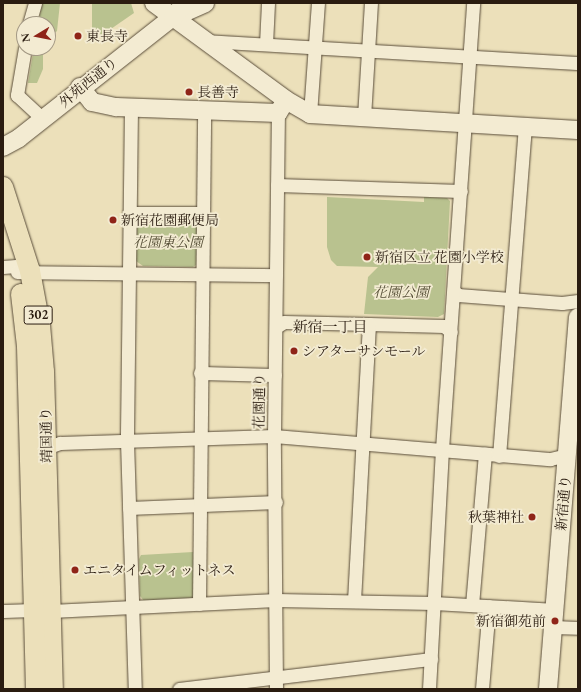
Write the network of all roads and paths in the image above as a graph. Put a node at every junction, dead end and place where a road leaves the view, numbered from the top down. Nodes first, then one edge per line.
1 (35, 3) edge
2 (154, 3) edge
3 (185, 3) edge
4 (205, 3) edge
5 (268, 3) edge
6 (318, 3) edge
7 (371, 3) edge
8 (473, 3) edge
9 (32, 16) edge
10 (173, 17) junction
11 (206, 41) junction
12 (266, 44) junction
13 (315, 48) junction
14 (368, 51) junction
15 (24, 56) edge
16 (470, 57) junction
17 (578, 63) edge
18 (80, 87) junction
19 (131, 107) junction
20 (282, 107) junction
21 (204, 110) junction
22 (310, 114) junction
23 (364, 117) junction
24 (42, 119) junction
25 (466, 123) junction
26 (525, 127) junction
27 (578, 130) edge
28 (3, 147) edge
29 (277, 185) junction
30 (3, 187) edge
31 (461, 191) junction
32 (129, 213) junction
33 (202, 213) junction
34 (3, 227) edge
35 (16, 269) edge
36 (128, 273) junction
37 (201, 274) junction
38 (276, 275) junction
39 (454, 291) junction
40 (511, 299) junction
41 (578, 300) edge
42 (578, 316) edge
43 (369, 324) junction
44 (276, 327) junction
45 (451, 332) junction
46 (200, 374) junction
47 (275, 375) junction
48 (576, 378) edge
49 (274, 436) junction
50 (199, 439) junction
51 (127, 441) junction
52 (361, 443) junction
53 (442, 449) junction
54 (38, 451) junction
55 (485, 454) junction
56 (499, 456) junction
57 (571, 457) edge
58 (276, 502) junction
59 (199, 504) junction
60 (129, 508) junction
61 (276, 600) junction
62 (354, 601) junction
63 (434, 603) junction
64 (199, 604) junction
65 (472, 605) junction
66 (489, 606) junction
67 (132, 607) junction
68 (3, 611) edge
69 (43, 611) junction
70 (554, 618) junction
71 (578, 628) edge
72 (431, 659) junction
73 (276, 683) edge
74 (36, 689) edge
75 (53, 689) edge
76 (135, 689) edge
77 (179, 689) edge
78 (429, 689) edge
79 (482, 689) edge
80 (548, 689) edge

1 - 9 street
2 - 10 street
3 - 10 street, 外苑西通り
4 - 10 street, 外苑西通り
5 - 12 street
6 - 13 street
7 - 14 street
8 - 16 street
10 - 11 street
10 - 18 street, 外苑西通り
11 - 12 street
11 - 20 street
12 - 13 street
13 - 14 street
13 - 22 street
14 - 16 street
14 - 23 street
15 - 24 street
16 - 17 street
16 - 25 street
18 - 19 street
18 - 24 street, 外苑西通り
19 - 21 street
19 - 32 street
20 - 21 street
20 - 22 street
20 - 29 street, 花園通り
21 - 33 street
22 - 23 street
23 - 25 street
24 - 28 street, 外苑西通り
25 - 26 street
25 - 31 street
26 - 27 street
26 - 40 street
29 - 31 street
29 - 38 street, 花園通り
30 - 35 main road, 靖国通り / 302
31 - 39 street
32 - 33 street
32 - 36 street
33 - 37 street
34 - 35 main road, 靖国通り / 302
35 - 36 street
35 - 54 main road, 靖国通り / 302
36 - 37 street
36 - 51 street
37 - 38 street
37 - 46 street
38 - 44 street, 花園通り
39 - 40 street
39 - 45 street
40 - 41 street
40 - 56 street
42 - 48 street, 新宿通り
43 - 44 street
43 - 45 street
43 - 52 street
44 - 47 street, 花園通り
45 - 53 street
46 - 47 street
46 - 50 street
47 - 49 street, 花園通り
48 - 57 street, 新宿通り
49 - 50 street
49 - 52 street
49 - 58 street, 花園通り
50 - 51 street
50 - 59 street
51 - 54 street
51 - 60 street
52 - 53 street
52 - 62 street
53 - 55 street
53 - 63 street
54 - 69 main road, 靖国通り / 302
55 - 56 street
55 - 65 street
56 - 57 street
57 - 70 street, 新宿通り
58 - 59 street
58 - 61 street, 花園通り
59 - 60 street
59 - 64 street
60 - 67 street
61 - 62 street
61 - 64 street
61 - 73 street, 花園通り
62 - 63 street
63 - 65 street
63 - 72 street
64 - 67 street
65 - 66 street
66 - 70 street
66 - 79 street
67 - 69 street
67 - 76 street
68 - 69 street
69 - 74 main road, 靖国通り / 302
69 - 75 main road, 靖国通り / 302
70 - 71 street
70 - 80 street, 新宿通り
72 - 73 street
72 - 78 street
73 - 77 street

